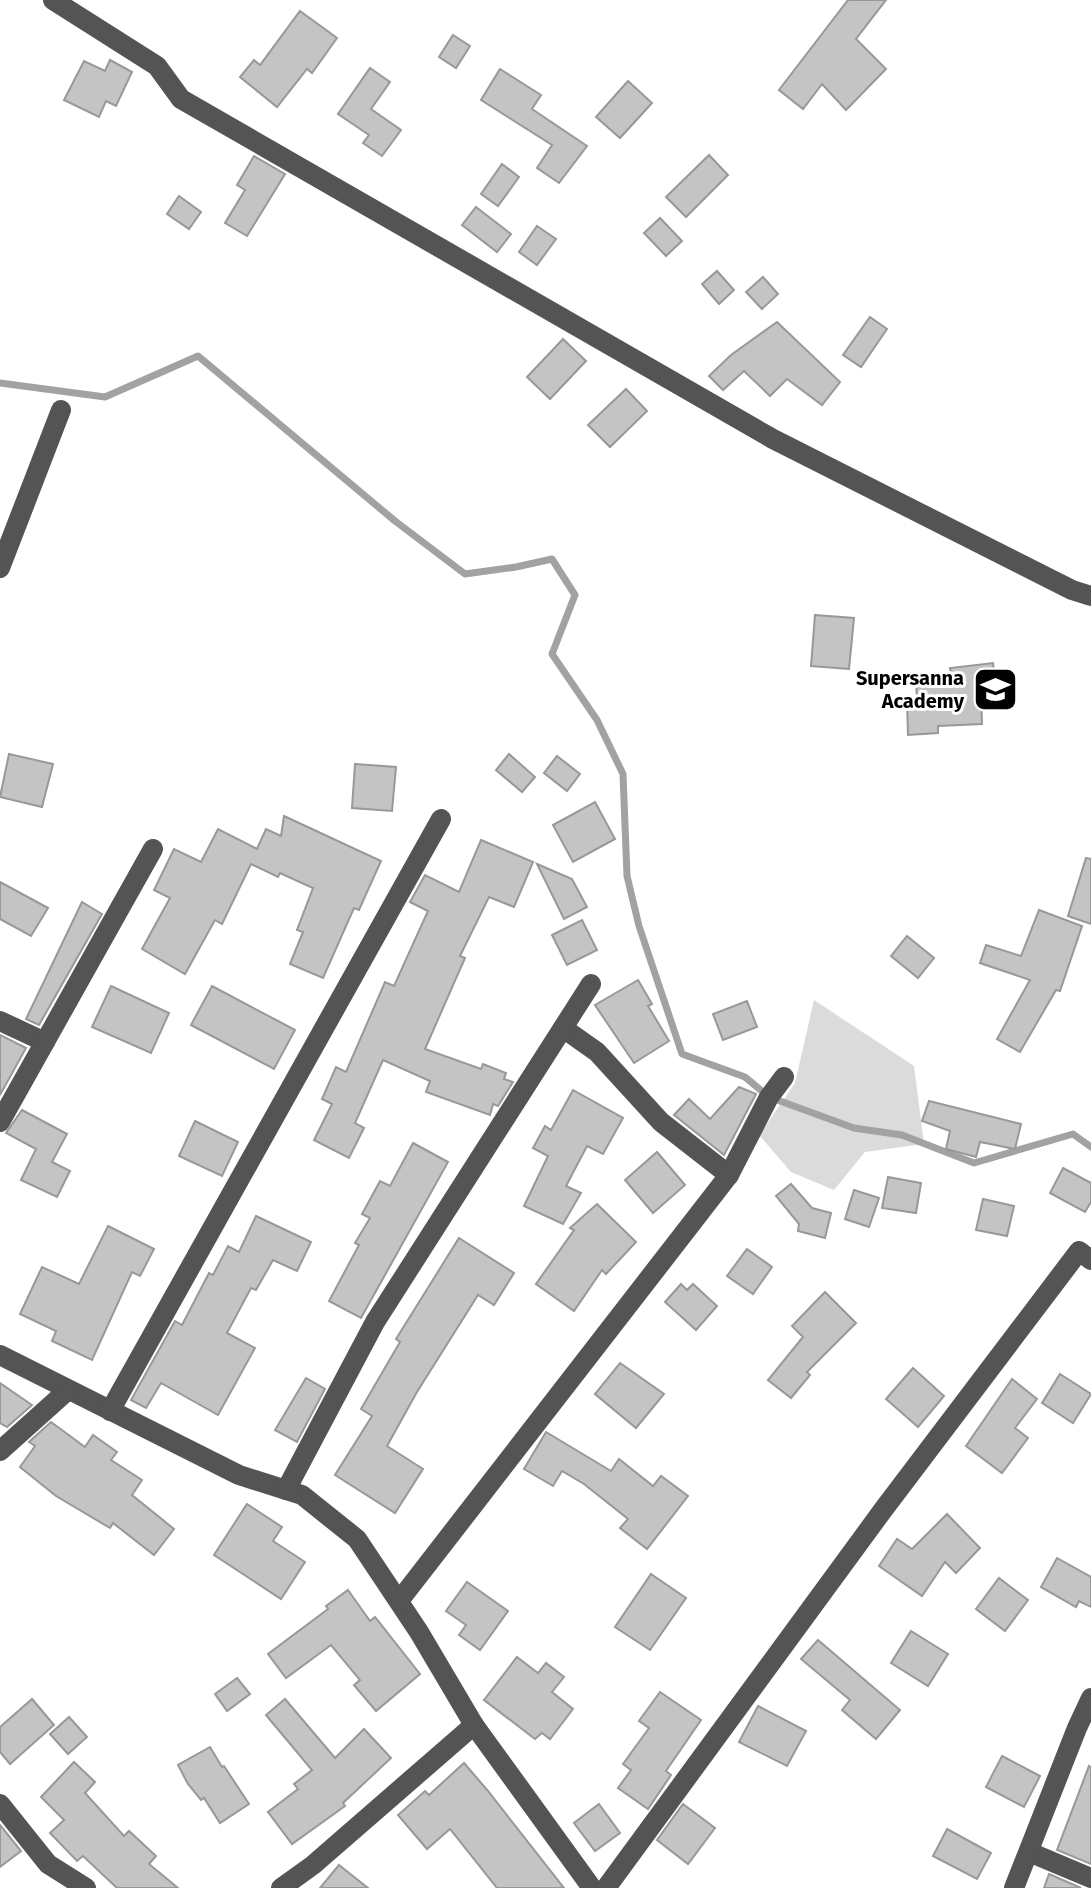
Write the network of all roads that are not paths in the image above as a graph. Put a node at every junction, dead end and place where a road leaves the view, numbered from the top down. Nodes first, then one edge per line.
1 (53, 0) edge
2 (61, 410) dead end
3 (0, 568) edge
4 (1091, 596) edge
5 (441, 819) dead end
6 (153, 849) dead end
7 (591, 984) dead end
8 (0, 1021) edge
9 (563, 1028) junction
10 (45, 1042) junction
11 (784, 1077) dead end
12 (0, 1122) edge
13 (729, 1175) junction
14 (1091, 1260) edge
15 (0, 1355) edge
16 (68, 1390) junction
17 (110, 1411) junction
18 (0, 1451) edge
19 (286, 1490) junction
20 (399, 1601) junction
21 (1091, 1698) edge
22 (474, 1725) junction
23 (0, 1804) edge
24 (1029, 1852) junction
25 (1091, 1878) edge
26 (86, 1888) edge
27 (281, 1888) edge
28 (592, 1888) edge
29 (606, 1888) edge
30 (1014, 1888) edge

1 - 4 street
2 - 3 street
5 - 17 street
6 - 10 street
7 - 9 street
8 - 10 street
9 - 13 street
9 - 19 street
10 - 12 street
11 - 13 street
13 - 20 street
14 - 29 street
15 - 16 street
16 - 17 street
16 - 18 street
17 - 19 street
19 - 20 street
20 - 22 street
21 - 24 street
22 - 27 street
22 - 28 street
23 - 26 street
24 - 25 street
24 - 30 street

